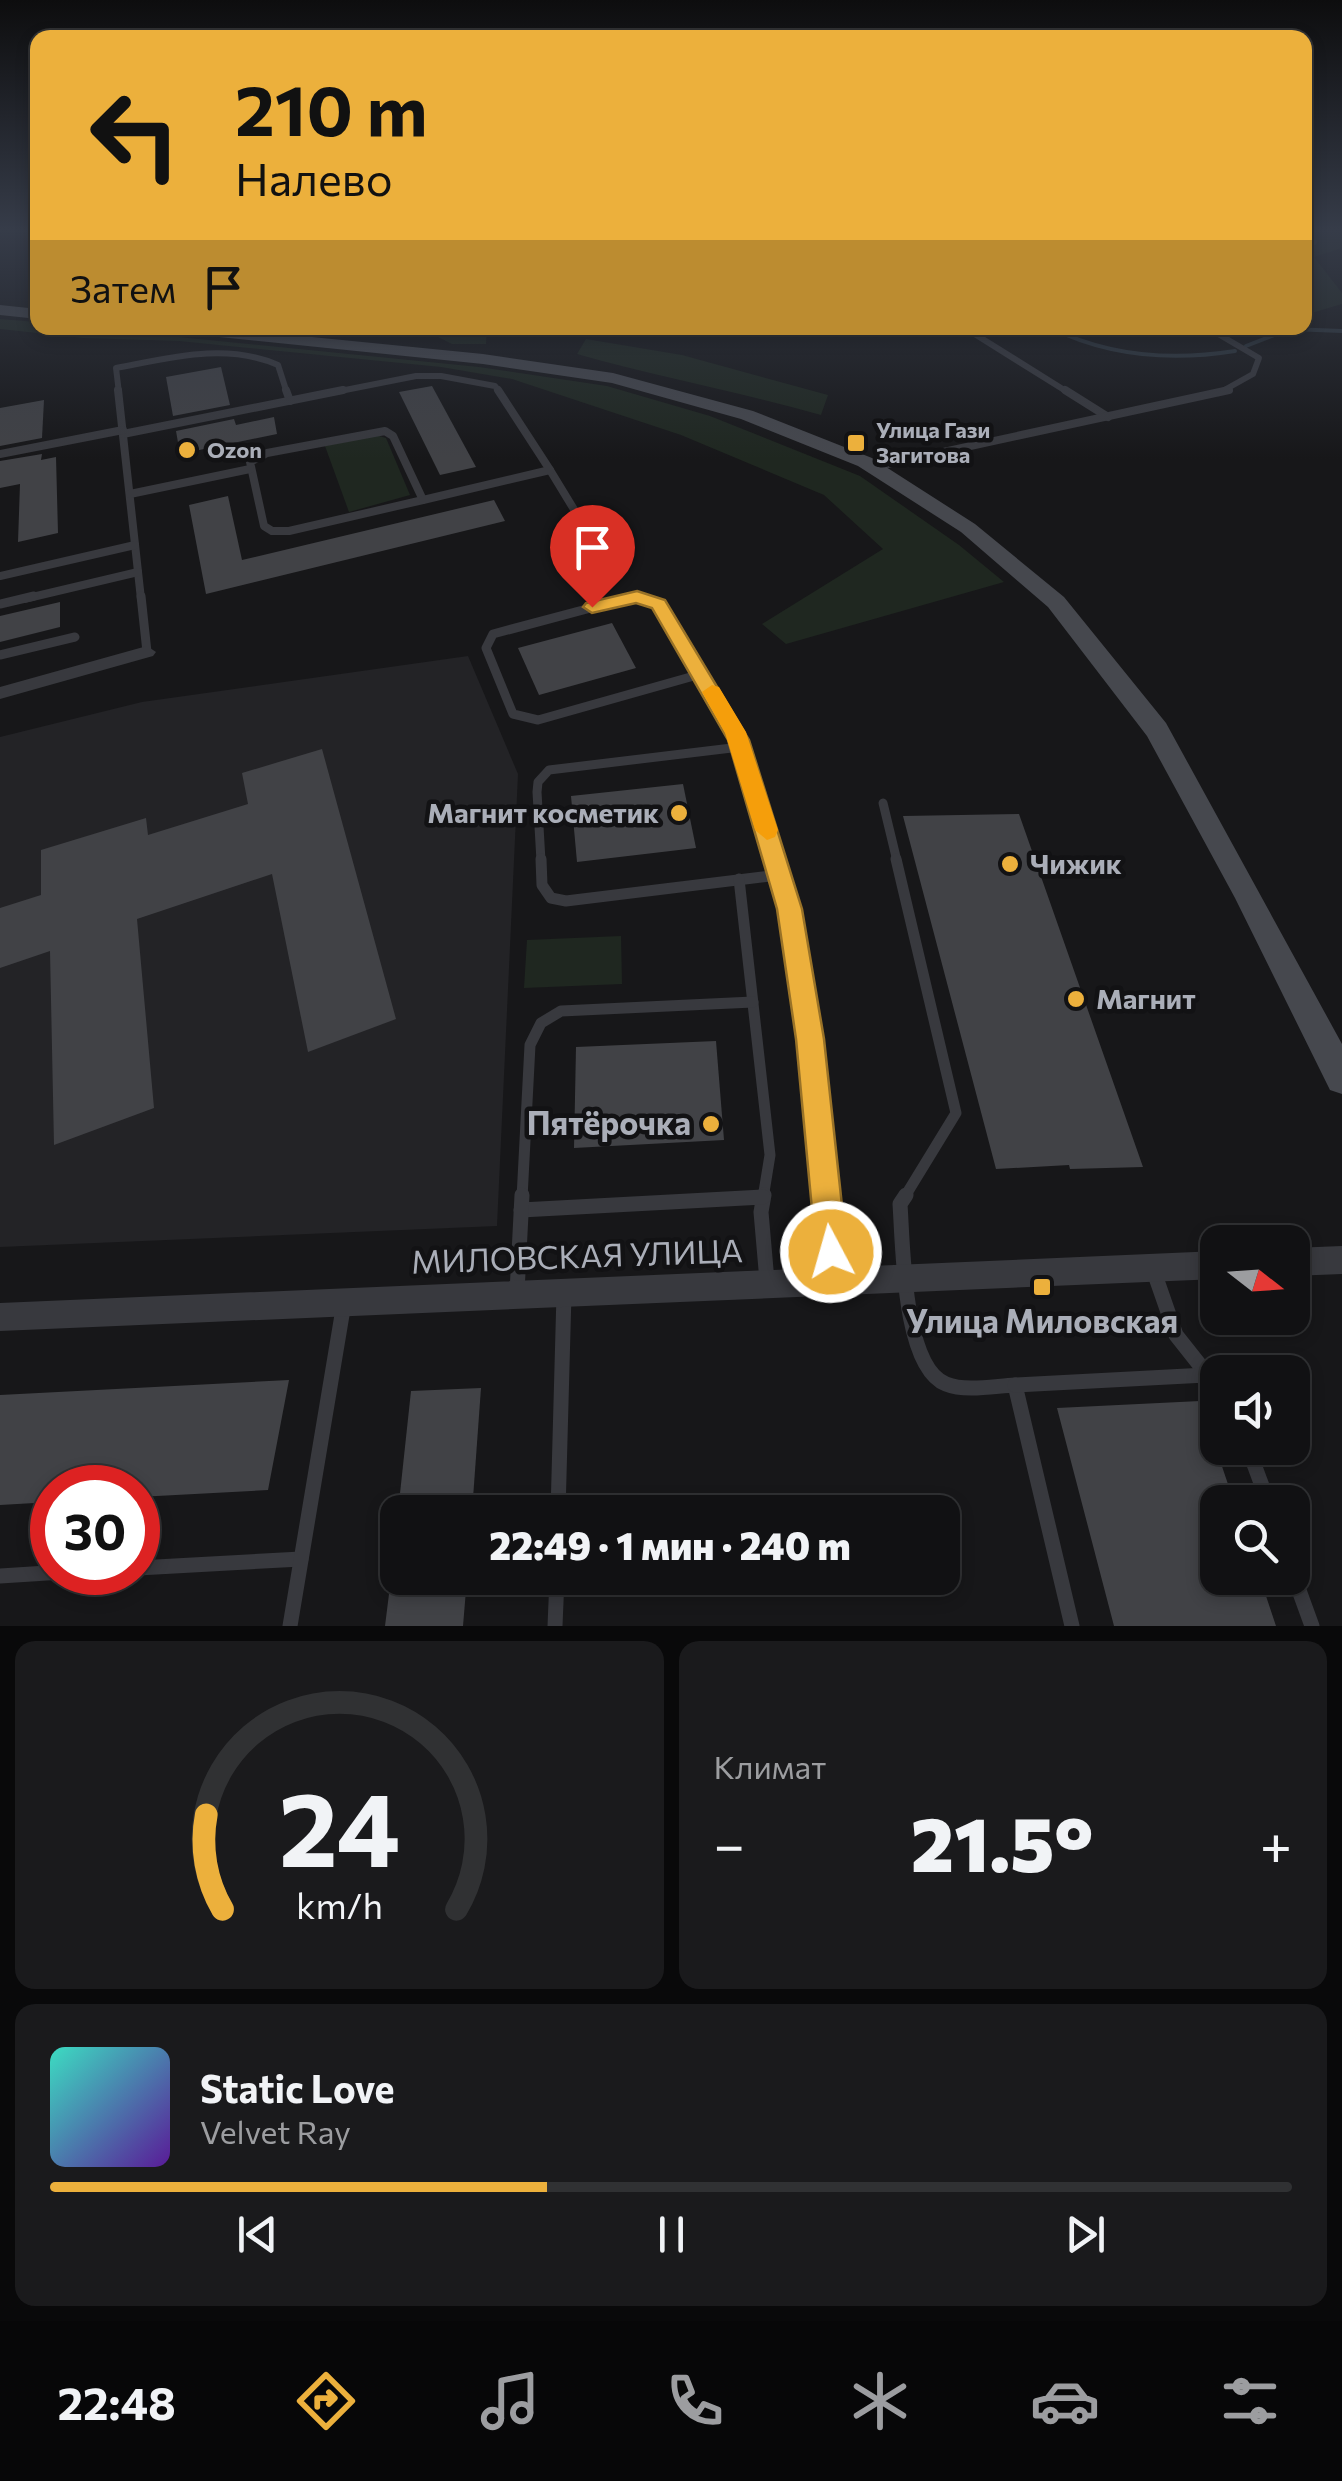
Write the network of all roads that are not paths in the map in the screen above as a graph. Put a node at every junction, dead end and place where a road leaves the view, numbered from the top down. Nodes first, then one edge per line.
1 (0, 310) edge
2 (30, 313) edge
3 (249, 335) edge
4 (976, 335) edge
5 (1220, 335) edge
6 (290, 401) junction
7 (1108, 416) junction
8 (123, 432) junction
9 (0, 454) edge
10 (874, 467) junction
11 (250, 469) junction
12 (550, 470) junction
13 (130, 494) junction
14 (422, 500) junction
15 (592, 538) dead end
16 (135, 545) junction
17 (138, 572) junction
18 (0, 576) edge
19 (0, 604) edge
20 (659, 604) joint
21 (75, 637) dead end
22 (147, 652) joint
23 (0, 656) edge
24 (701, 674) junction
25 (0, 694) edge
26 (740, 747) junction
27 (883, 803) dead end
28 (781, 874) junction
29 (739, 880) junction
30 (753, 1002) junction
31 (1342, 1078) edge
32 (763, 1197) junction
33 (522, 1210) junction
34 (1342, 1260) edge
35 (1310, 1261) edge
36 (1200, 1266) edge
37 (1152, 1268) junction
38 (905, 1278) junction
39 (834, 1282) junction
40 (768, 1284) junction
41 (564, 1293) junction
42 (517, 1295) junction
43 (344, 1302) junction
44 (0, 1317) edge
45 (1200, 1367) edge
46 (1200, 1375) edge
47 (1016, 1385) junction
48 (558, 1495) edge
49 (301, 1559) junction
50 (160, 1567) edge
51 (30, 1574) edge
52 (0, 1576) edge
53 (557, 1595) edge
54 (1301, 1595) edge
55 (290, 1626) edge
56 (556, 1626) edge
57 (1072, 1626) edge
58 (1312, 1626) edge

1 - 2 main road
3 - 10 main road
4 - 7 lane
5 - 7 lane
6 - 8 lane
6 - 8 lane
6 - 12 lane
7 - 10 lane
8 - 9 lane
8 - 13 lane
10 - 31 main road
11 - 13 lane
11 - 14 lane
11 - 14 lane
12 - 14 lane
12 - 15 lane
13 - 16 lane
16 - 17 lane
16 - 18 lane
17 - 19 lane
17 - 22 lane
20 - 24 street
20 - 24 lane
21 - 23 lane
22 - 25 street
24 - 26 street
26 - 28 street
26 - 29 lane
27 - 38 lane
28 - 29 lane
28 - 39 street
29 - 30 lane
30 - 32 lane
30 - 33 lane
32 - 33 lane
32 - 40 lane
33 - 42 lane
34 - 35 street
36 - 37 street, МИЛОВСКАЯ УЛИЦА
37 - 38 street, МИЛОВСКАЯ УЛИЦА
37 - 45 lane
38 - 39 street, МИЛОВСКАЯ УЛИЦА
38 - 47 lane
39 - 40 street, МИЛОВСКАЯ УЛИЦА
40 - 41 street, МИЛОВСКАЯ УЛИЦА
41 - 42 street, МИЛОВСКАЯ УЛИЦА
41 - 48 lane
42 - 43 street, МИЛОВСКАЯ УЛИЦА
43 - 44 street, МИЛОВСКАЯ УЛИЦА
43 - 49 lane
46 - 47 lane
47 - 57 lane
49 - 50 lane
49 - 55 lane
51 - 52 lane
53 - 56 lane
54 - 58 lane

